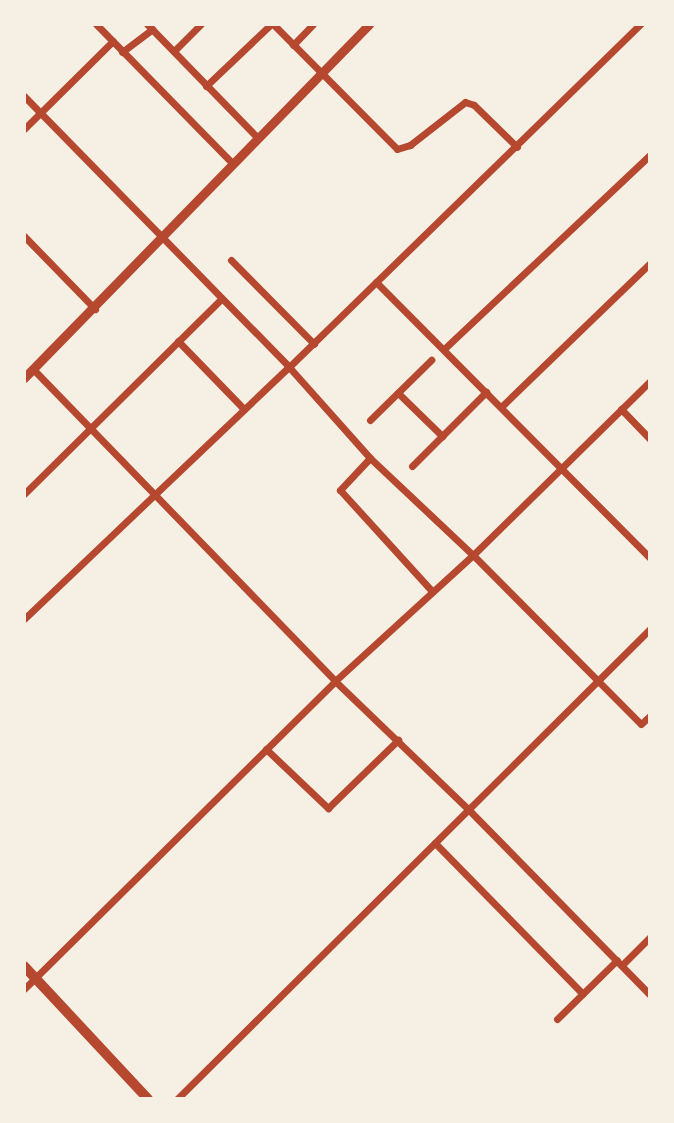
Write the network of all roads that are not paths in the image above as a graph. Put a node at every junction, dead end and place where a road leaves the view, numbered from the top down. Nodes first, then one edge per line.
1 (96, 24) edge
2 (201, 24) edge
3 (272, 24) edge
4 (313, 24) edge
5 (369, 24) edge
6 (640, 24) edge
7 (150, 27) edge
8 (113, 41) junction
9 (293, 45) junction
10 (174, 51) junction
11 (122, 52) junction
12 (321, 72) junction
13 (206, 86) junction
14 (24, 96) edge
15 (41, 113) junction
16 (24, 129) edge
17 (258, 138) junction
18 (517, 147) junction
19 (650, 155) edge
20 (233, 164) junction
21 (24, 236) edge
22 (161, 236) junction
23 (231, 260) dead end
24 (650, 263) edge
25 (376, 282) junction
26 (221, 299) junction
27 (95, 309) junction
28 (178, 341) junction
29 (314, 344) junction
30 (444, 349) junction
31 (431, 360) dead end
32 (289, 367) junction
33 (33, 369) junction
34 (24, 378) edge
35 (650, 381) edge
36 (486, 392) junction
37 (398, 393) junction
38 (501, 407) junction
39 (244, 409) junction
40 (621, 409) junction
41 (370, 420) dead end
42 (92, 427) junction
43 (442, 436) junction
44 (650, 439) edge
45 (370, 458) junction
46 (412, 466) dead end
47 (561, 467) junction
48 (155, 493) junction
49 (24, 494) edge
50 (473, 555) junction
51 (650, 558) edge
52 (431, 590) junction
53 (24, 619) edge
54 (650, 629) edge
55 (598, 679) junction
56 (335, 681) junction
57 (650, 716) edge
58 (398, 740) junction
59 (266, 749) junction
60 (469, 810) junction
61 (435, 843) junction
62 (650, 937) edge
63 (619, 963) junction
64 (24, 966) edge
65 (35, 978) junction
66 (24, 989) edge
67 (583, 994) junction
68 (650, 995) edge
69 (557, 1019) dead end
70 (148, 1099) edge
71 (177, 1099) edge

1 - 8 street
2 - 10 street
3 - 9 street
3 - 13 street
4 - 9 street
5 - 12 main road
6 - 18 street
7 - 10 street
7 - 11 street
8 - 11 street
8 - 15 street
9 - 12 street
10 - 13 street
11 - 20 street
12 - 17 main road
12 - 18 street
13 - 17 street
14 - 15 street
15 - 16 street
15 - 22 street
17 - 20 main road
18 - 25 street
19 - 30 street
20 - 22 main road
21 - 27 street
22 - 26 street
22 - 27 main road
23 - 29 street
24 - 38 street
25 - 29 street
25 - 30 street
26 - 28 street
26 - 32 street
27 - 33 main road
28 - 39 street
28 - 42 street
29 - 32 street
30 - 36 street
31 - 37 street
32 - 39 street
32 - 45 street
33 - 34 main road
33 - 42 street
35 - 40 street
36 - 38 street
36 - 43 street
37 - 41 street
37 - 43 street
38 - 47 street
39 - 48 street
40 - 44 street
40 - 47 street
42 - 48 street
42 - 49 street
43 - 46 street
45 - 50 street
45 - 52 street
47 - 50 street
47 - 51 street
48 - 53 street
48 - 56 street
50 - 52 street
50 - 55 street
52 - 56 street
54 - 55 street
55 - 57 street
55 - 60 street
56 - 58 street
56 - 59 street
58 - 59 street
58 - 60 street
59 - 65 street
60 - 61 street
60 - 63 street
61 - 67 street
61 - 71 street
62 - 63 street
63 - 67 street
63 - 68 street
64 - 65 main road
65 - 66 street
65 - 70 main road
67 - 69 street

